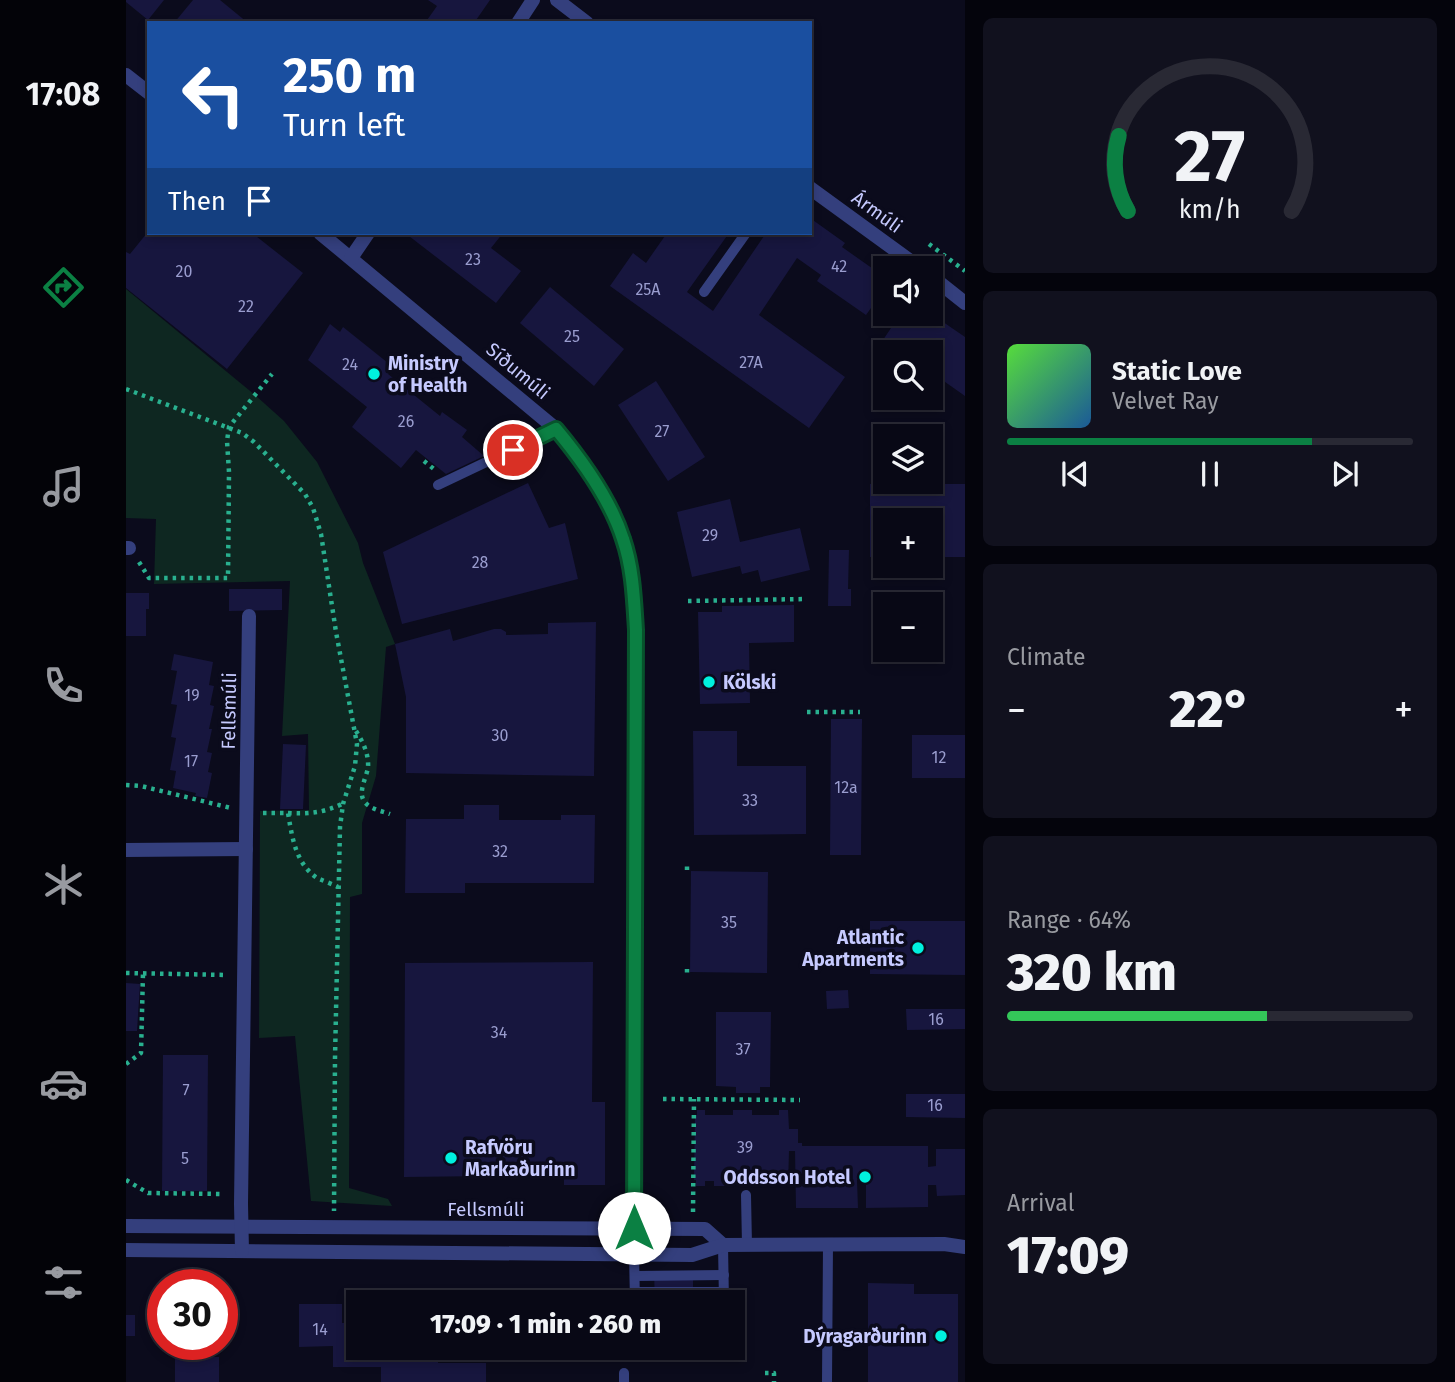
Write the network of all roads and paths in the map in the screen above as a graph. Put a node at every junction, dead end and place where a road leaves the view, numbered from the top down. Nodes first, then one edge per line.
1 (533, 0) edge
2 (557, 0) edge
3 (519, 21) edge
4 (584, 21) edge
5 (126, 75) edge
6 (147, 91) edge
7 (812, 189) edge
8 (322, 235) edge
9 (367, 235) edge
10 (745, 235) edge
11 (929, 244) dead end
12 (904, 256) edge
13 (351, 258) junction
14 (965, 271) edge
15 (943, 282) edge
16 (943, 285) edge
17 (965, 291) edge
18 (704, 292) dead end
19 (965, 303) edge
20 (272, 374) dead end
21 (126, 388) edge
22 (229, 428) junction
23 (556, 429) junction
24 (438, 485) dead end
25 (128, 548) edge
26 (807, 599) dead end
27 (688, 601) dead end
28 (249, 616) dead end
29 (807, 712) dead end
30 (860, 712) dead end
31 (355, 730) junction
32 (126, 785) edge
33 (343, 804) junction
34 (247, 813) junction
35 (288, 813) junction
36 (390, 814) dead end
37 (246, 849) junction
38 (126, 850) edge
39 (339, 887) junction
40 (126, 973) edge
41 (143, 974) junction
42 (244, 976) junction
43 (126, 1064) edge
44 (663, 1099) dead end
45 (694, 1099) junction
46 (800, 1100) dead end
47 (126, 1180) edge
48 (221, 1194) dead end
49 (746, 1195) dead end
50 (334, 1212) dead end
51 (694, 1213) dead end
52 (126, 1226) edge
53 (242, 1227) junction
54 (634, 1228) junction
55 (965, 1237) edge
56 (944, 1244) junction
57 (723, 1245) junction
58 (747, 1245) junction
59 (828, 1245) junction
60 (965, 1247) edge
61 (126, 1250) edge
62 (242, 1251) junction
63 (634, 1254) junction
64 (724, 1275) junction
65 (635, 1276) junction
66 (635, 1290) edge
67 (724, 1290) edge
68 (765, 1373) dead end
69 (774, 1382) edge
70 (827, 1382) edge

1 - 3 street
2 - 4 street
5 - 6 street
7 - 12 street, Ármúli
8 - 13 street, Síðumúli
9 - 13 street
10 - 18 lane
11 - 14 path
13 - 23 street, Síðumúli
15 - 17 street
16 - 19 street
20 - 22 path
21 - 22 path
22 - 25 path
22 - 31 path
23 - 24 lane
23 - 54 street, Síðumúli
26 - 27 path
28 - 34 street, Fellsmúli
29 - 30 path
31 - 33 path
31 - 36 path
32 - 34 path
33 - 35 path
33 - 39 path
34 - 35 path
34 - 37 street, Fellsmúli
35 - 39 path
37 - 38 street
37 - 42 street, Fellsmúli
39 - 50 path
40 - 41 path
41 - 42 path
41 - 43 path
42 - 53 street, Fellsmúli
44 - 45 path
45 - 46 path
45 - 51 path
47 - 48 path
49 - 58 lane
52 - 53 street, Fellsmúli
53 - 54 street, Fellsmúli
53 - 62 street, Fellsmúli
54 - 57 street, Fellsmúli
54 - 63 street, Síðumúli
55 - 56 street, Fellsmúli
56 - 59 street, Fellsmúli
56 - 60 street, Fellsmúli
57 - 58 street, Fellsmúli
57 - 63 street, Fellsmúli
57 - 64 lane
58 - 59 street, Fellsmúli
59 - 70 lane
61 - 62 street, Fellsmúli
62 - 63 street, Fellsmúli
63 - 65 lane
64 - 65 lane
64 - 67 lane
65 - 66 lane
68 - 69 path

